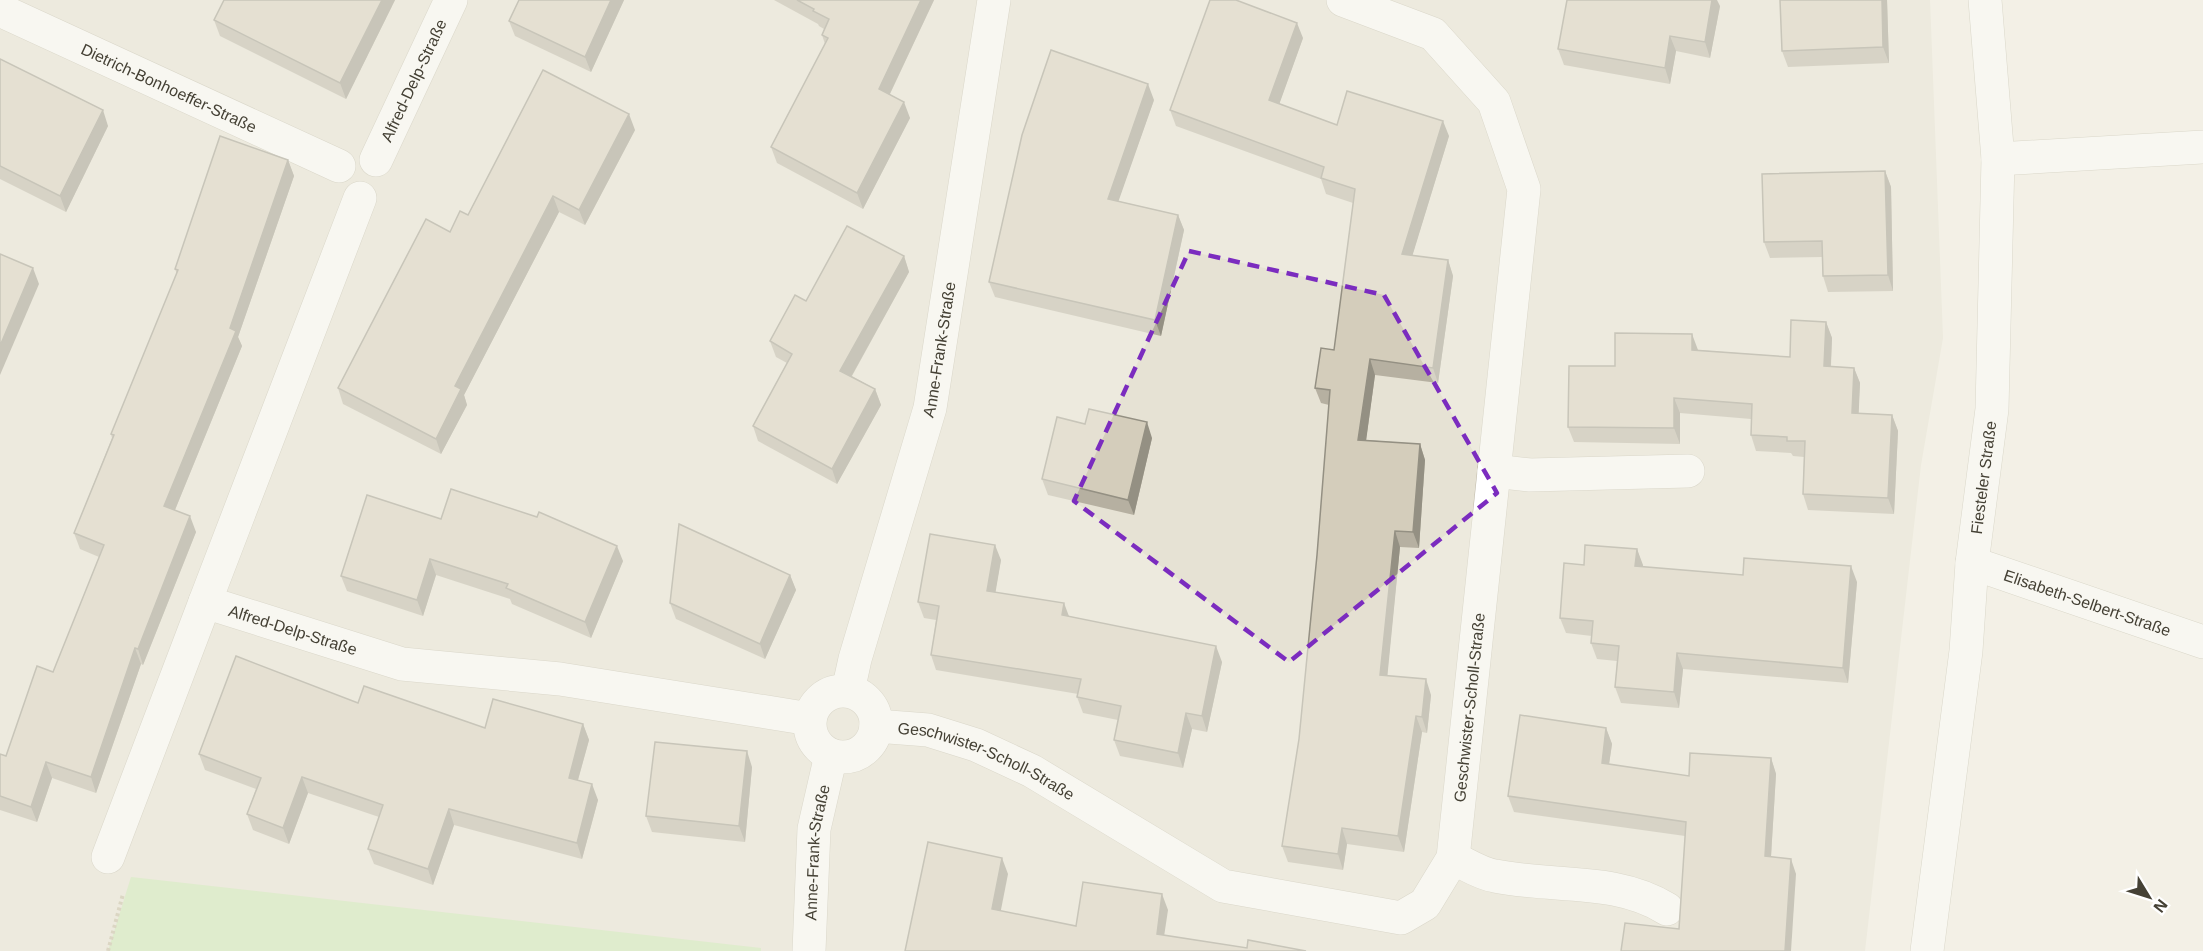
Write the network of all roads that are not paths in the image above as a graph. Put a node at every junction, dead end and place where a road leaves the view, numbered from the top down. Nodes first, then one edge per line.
1 (451, 0) edge
2 (994, 0) edge
3 (1343, 0) edge
4 (1985, 0) edge
5 (0, 9) edge
6 (2203, 147) edge
7 (1998, 159) junction
8 (376, 160) junction
9 (339, 166) junction
10 (360, 198) junction
11 (1494, 471) junction
12 (1688, 471) dead end
13 (1972, 563) junction
14 (205, 602) junction
15 (2203, 642) edge
16 (848, 691) junction
17 (810, 719) junction
18 (876, 726) junction
19 (831, 755) junction
20 (108, 857) road end
21 (1453, 858) junction
22 (1667, 909) dead end
23 (809, 951) edge
24 (1927, 951) edge

1 - 8 street, Alfred-Delp-Straße
2 - 16 street, Anne-Frank-Straße
3 - 11 street, Geschwister-Scholl-Straße
4 - 7 street, Fiesteler Straße
5 - 9 street, Dietrich-Bonhoeffer-Straße
6 - 7 street
7 - 13 street, Fiesteler Straße
8 - 9 street, Alfred-Delp-Straße
8 - 10 street, Alfred-Delp-Straße
9 - 10 street
10 - 14 street, Alfred-Delp-Straße
11 - 12 street
11 - 21 street, Geschwister-Scholl-Straße
13 - 15 street, Elisabeth-Selbert-Straße
13 - 24 street, Fiesteler Straße
14 - 17 street, Alfred-Delp-Straße
14 - 20 street
16 - 17 street
16 - 18 street
17 - 19 street
18 - 19 street
18 - 21 street, Geschwister-Scholl-Straße
19 - 23 street, Anne-Frank-Straße
21 - 22 street

